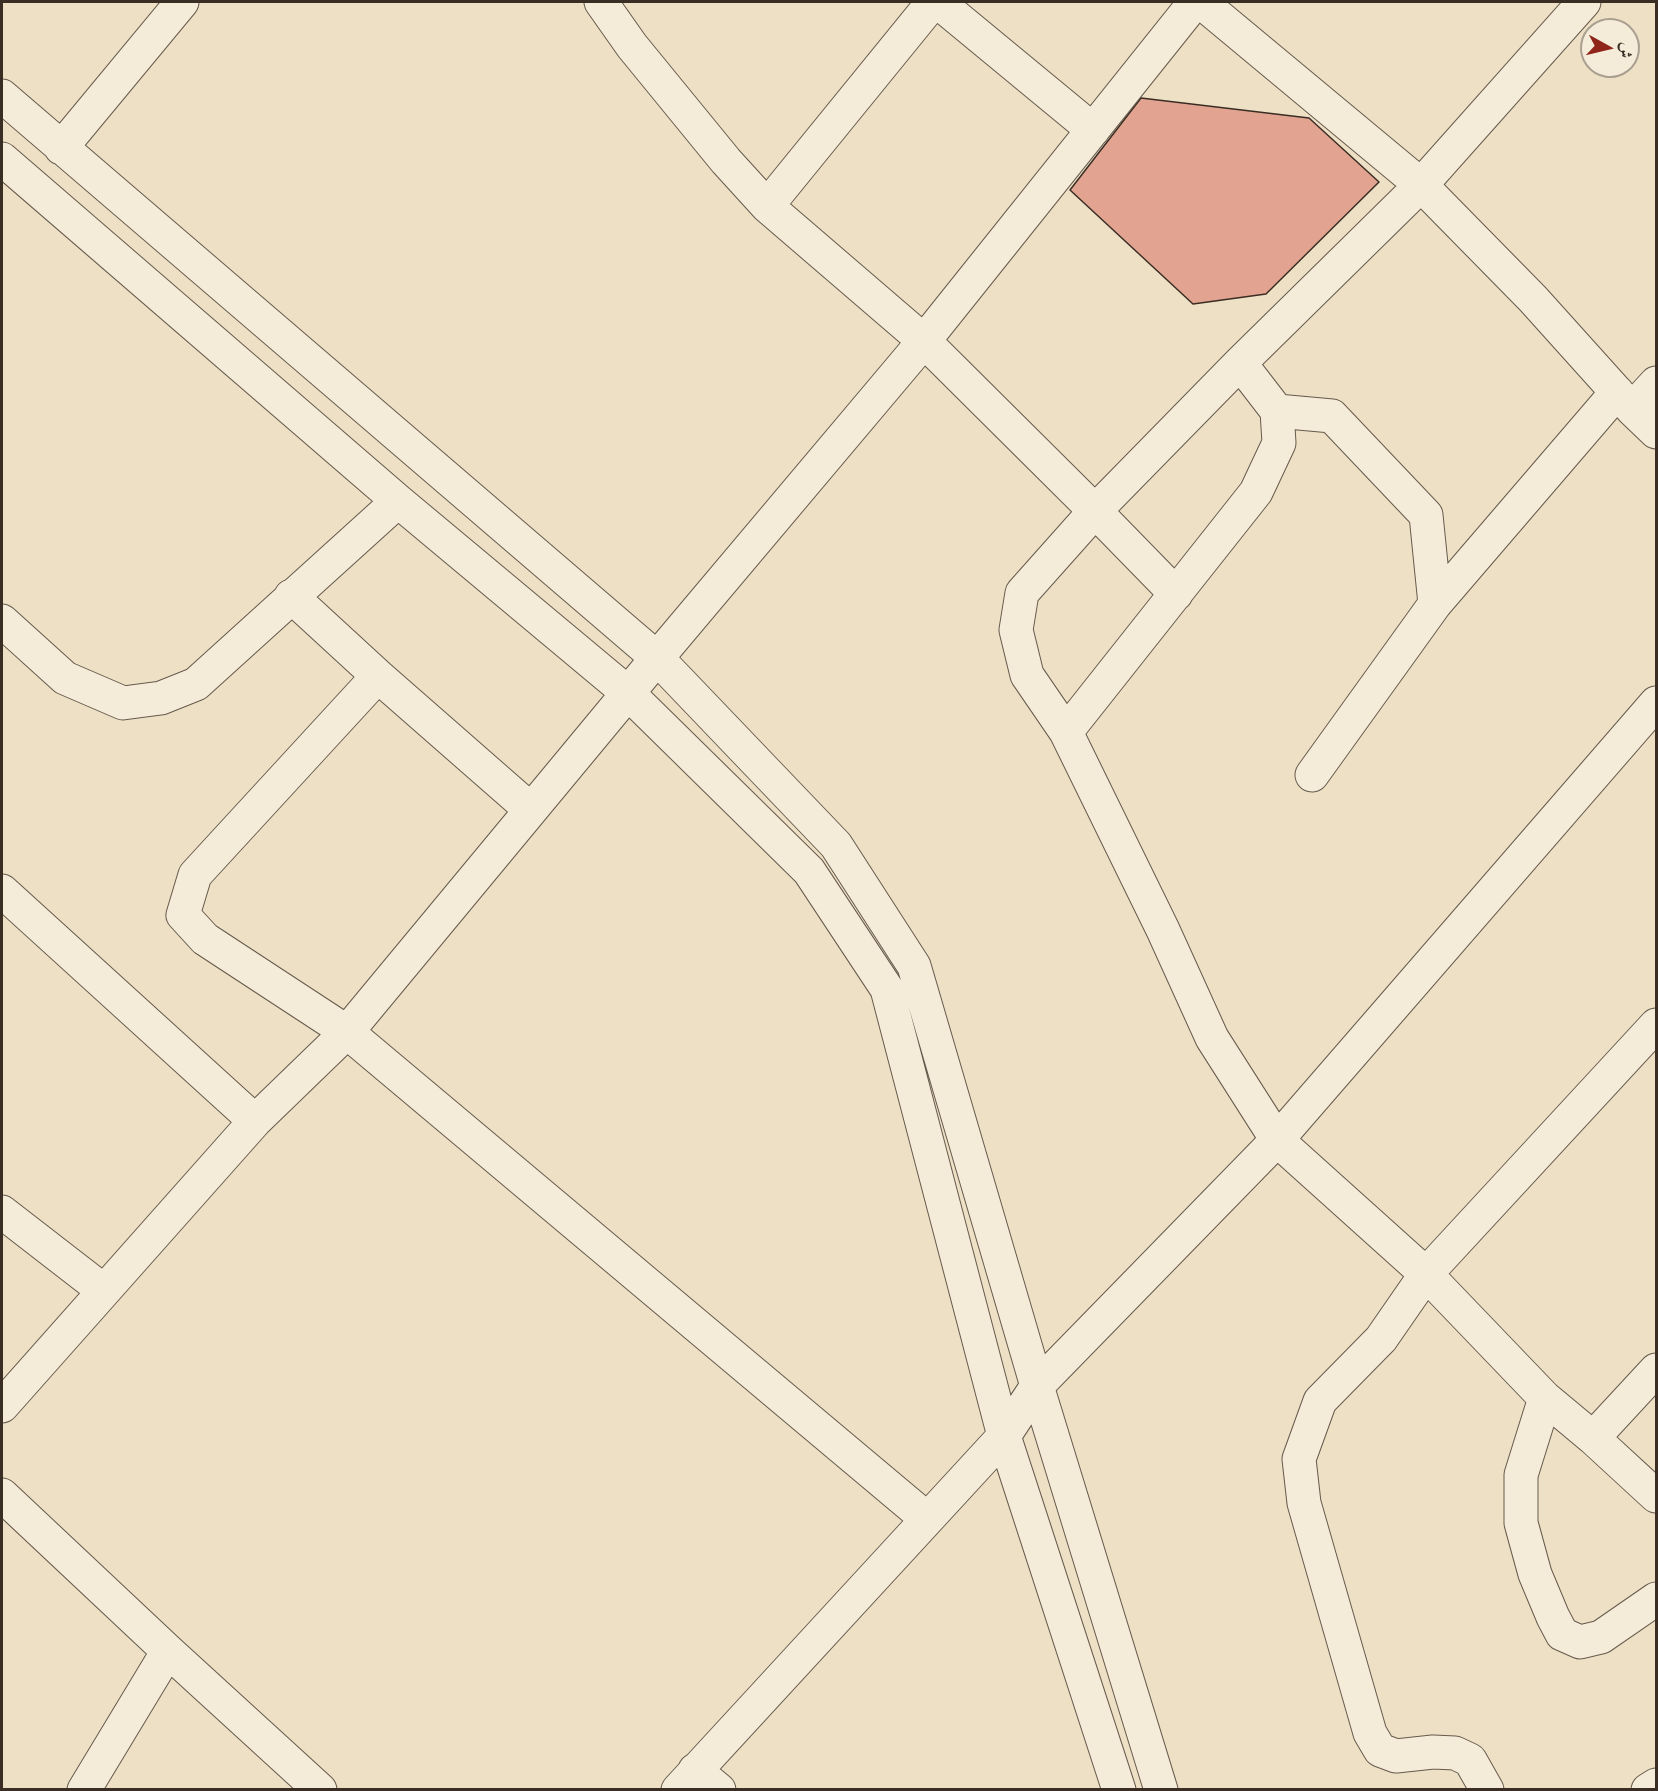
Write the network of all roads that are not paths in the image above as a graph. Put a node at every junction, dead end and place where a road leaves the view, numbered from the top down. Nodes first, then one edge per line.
1 (182, 2) edge
2 (601, 2) edge
3 (935, 2) edge
4 (1196, 2) edge
5 (1201, 2) edge
6 (1584, 2) edge
7 (2, 96) edge
8 (1093, 130) junction
9 (61, 148) junction
10 (6, 171) edge
11 (1421, 185) junction
12 (767, 206) junction
13 (924, 341) junction
14 (1240, 363) junction
15 (1656, 383) edge
16 (1625, 400) junction
17 (1277, 411) junction
18 (1656, 432) edge
19 (398, 501) junction
20 (1095, 511) junction
21 (1176, 594) junction
22 (291, 597) junction
23 (1435, 604) junction
24 (2, 621) edge
25 (657, 658) junction
26 (378, 676) junction
27 (628, 693) junction
28 (1656, 703) edge
29 (1066, 732) junction
30 (1312, 776) dead end
31 (531, 810) junction
32 (2, 891) edge
33 (1656, 1024) edge
34 (347, 1032) junction
35 (255, 1121) junction
36 (1277, 1140) junction
37 (2, 1212) edge
38 (1426, 1274) junction
39 (104, 1291) junction
40 (1656, 1370) edge
41 (1037, 1386) junction
42 (1545, 1398) junction
43 (2, 1406) edge
44 (1004, 1436) junction
45 (1593, 1438) junction
46 (1650, 1479) edge
47 (2, 1495) edge
48 (927, 1519) junction
49 (1656, 1599) edge
50 (168, 1651) junction
51 (698, 1783) edge
52 (1656, 1785) edge
53 (84, 1790) edge
54 (320, 1790) edge
55 (1119, 1790) edge
56 (1161, 1790) edge
57 (1487, 1790) edge
58 (1648, 1790) edge

1 - 9 street
2 - 12 street
3 - 8 street
3 - 12 street
4 - 8 street
5 - 11 street
6 - 11 street
7 - 9 street
8 - 13 street
9 - 25 street
10 - 19 street
11 - 14 street
11 - 16 street
12 - 13 street
13 - 20 street
13 - 25 street
14 - 17 street
14 - 20 street
15 - 16 street
16 - 18 street
16 - 23 street
17 - 21 street
17 - 23 street
19 - 22 street
19 - 27 street
20 - 21 street
20 - 29 street
21 - 29 street
22 - 24 street
22 - 26 street
23 - 30 street
25 - 27 street
25 - 41 street
26 - 31 street
26 - 34 street
27 - 31 street
27 - 44 street
28 - 36 street
29 - 36 street
31 - 34 street
32 - 35 street
33 - 38 street
34 - 35 street
34 - 48 street
35 - 39 street
36 - 38 street
36 - 41 street
37 - 39 street
38 - 42 street
38 - 57 street
39 - 43 street
40 - 45 street
41 - 44 street
41 - 56 street
42 - 45 street
42 - 49 street
44 - 48 street
44 - 55 street
45 - 46 street
47 - 50 street
48 - 51 street
50 - 53 street
50 - 54 street
52 - 58 street

